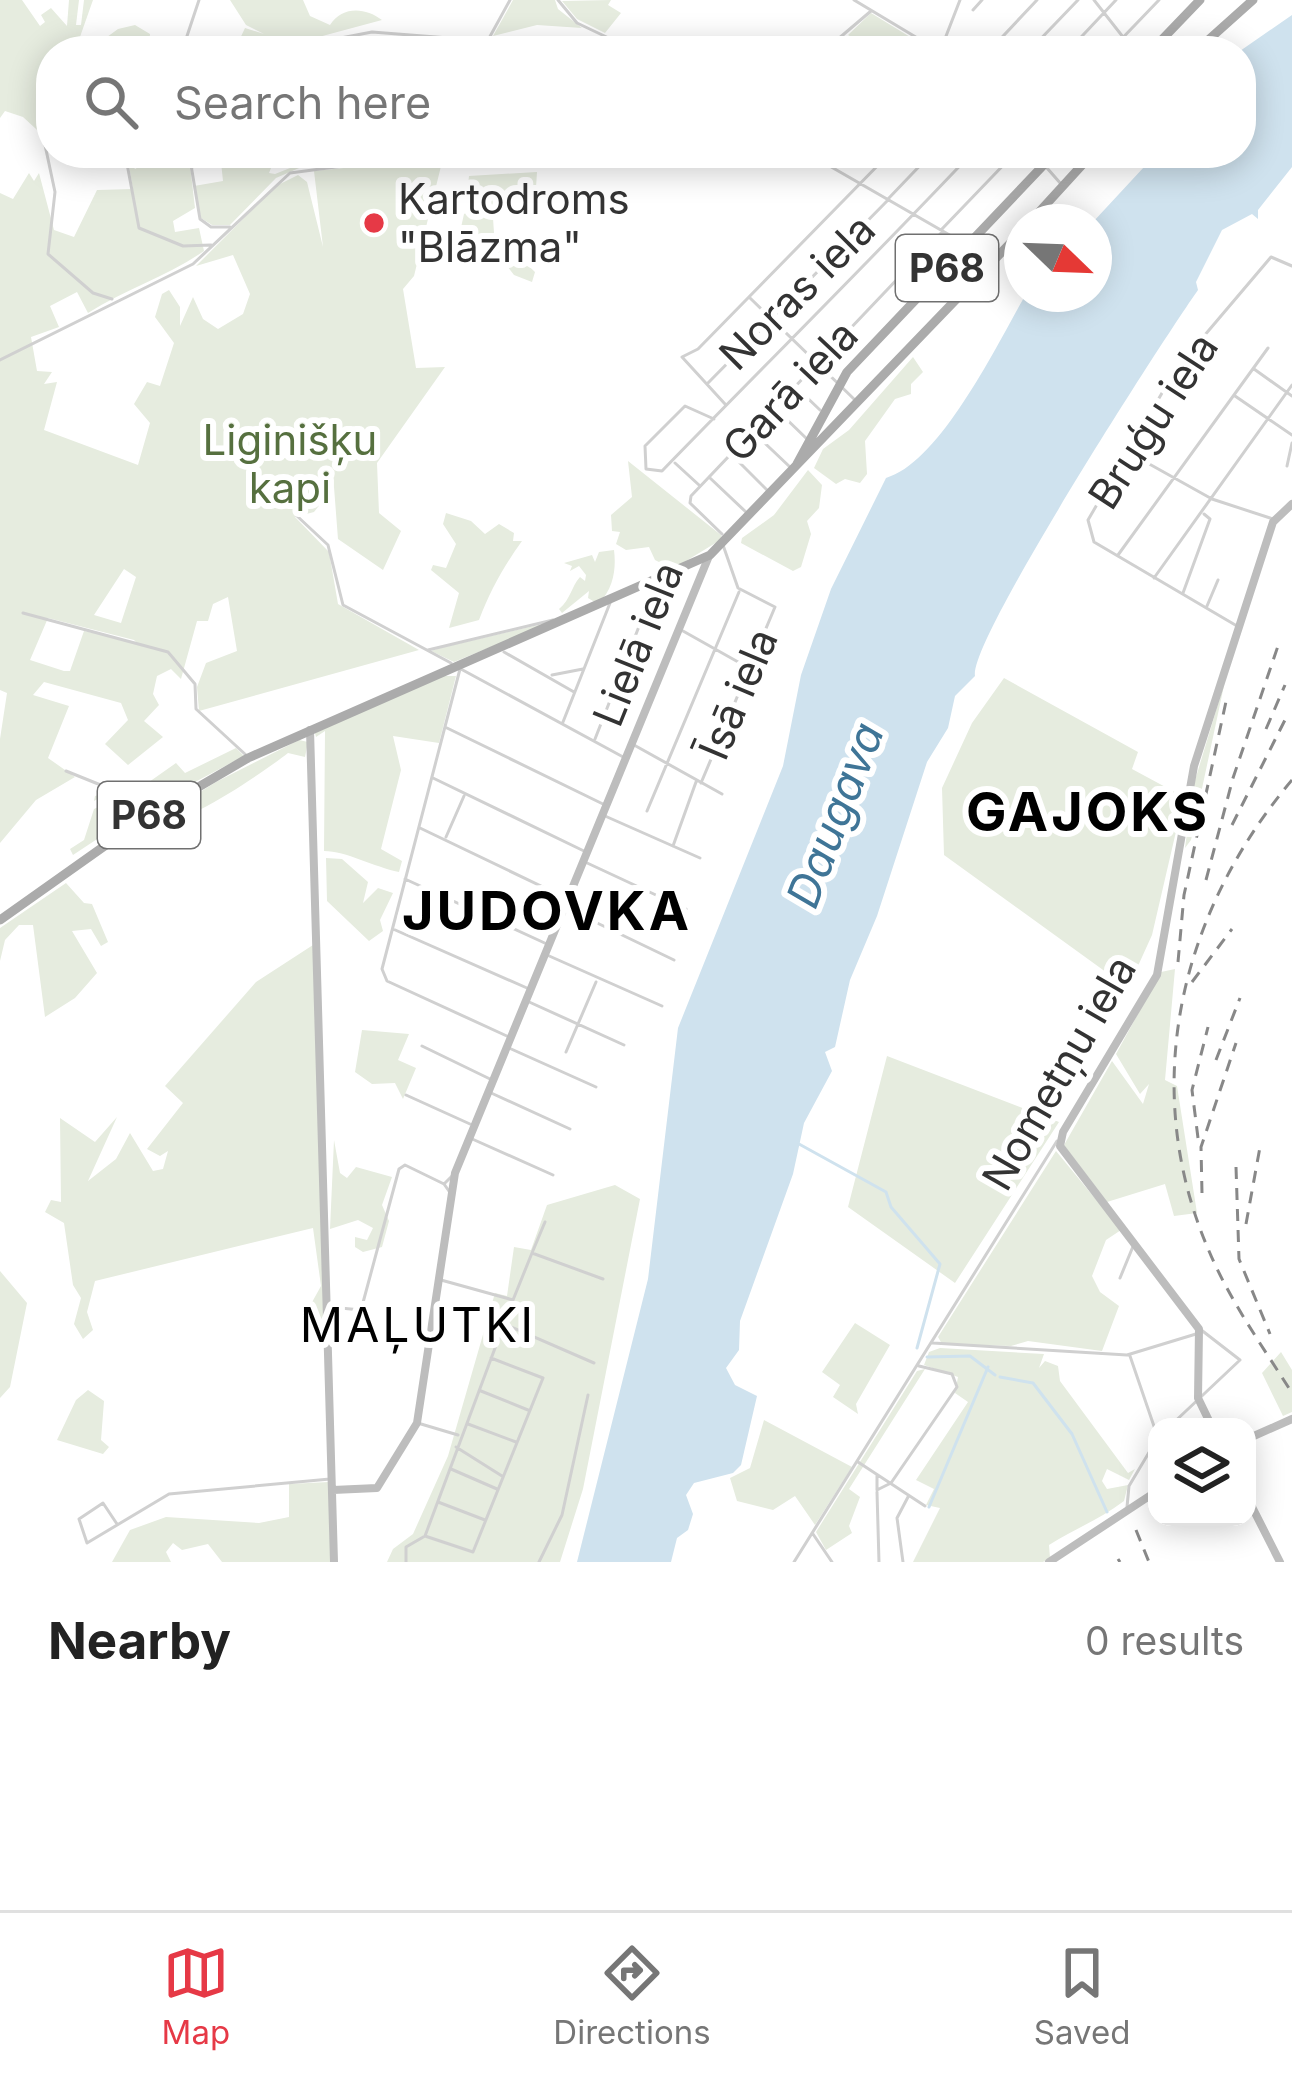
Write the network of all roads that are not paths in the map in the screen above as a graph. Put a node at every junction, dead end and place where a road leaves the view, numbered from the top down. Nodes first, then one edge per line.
1 (199, 0) edge
2 (510, 0) edge
3 (558, 0) edge
4 (854, 0) edge
5 (866, 0) edge
6 (883, 0) edge
7 (960, 0) edge
8 (982, 0) edge
9 (1037, 0) edge
10 (1078, 0) edge
11 (1094, 0) edge
12 (1116, 0) edge
13 (1159, 0) edge
14 (1199, 0) edge
15 (1253, 0) edge
16 (872, 10) junction
17 (973, 10) dead end
18 (1104, 13) junction
19 (187, 36) edge
20 (351, 36) edge
21 (424, 36) edge
22 (491, 36) edge
23 (604, 36) edge
24 (842, 36) edge
25 (915, 36) edge
26 (946, 36) edge
27 (1003, 36) edge
28 (1043, 36) edge
29 (1082, 36) edge
30 (1121, 36) edge
31 (1125, 36) edge
32 (1165, 36) edge
33 (1213, 36) edge
34 (49, 168) edge
35 (128, 168) edge
36 (192, 168) edge
37 (320, 168) edge
38 (833, 168) edge
39 (876, 168) edge
40 (918, 168) edge
41 (958, 168) edge
42 (1001, 168) edge
43 (1041, 168) edge
44 (1047, 168) edge
45 (1078, 168) edge
46 (861, 184) junction
47 (1062, 185) junction
48 (888, 199) junction
49 (1046, 204) edge
50 (914, 214) junction
51 (232, 227) junction
52 (942, 231) junction
53 (213, 245) junction
54 (968, 245) junction
55 (1004, 252) edge
56 (995, 262) junction
57 (1292, 266) edge
58 (749, 297) junction
59 (114, 299) junction
60 (770, 317) junction
61 (790, 338) junction
62 (1268, 348) dead end
63 (0, 360) edge
64 (816, 362) junction
65 (1253, 368) junction
66 (838, 383) junction
67 (1292, 385) edge
68 (706, 386) junction
69 (796, 386) junction
70 (1290, 394) edge
71 (1233, 395) junction
72 (859, 404) junction
73 (727, 406) junction
74 (775, 408) junction
75 (822, 412) junction
76 (714, 418) junction
77 (1268, 419) junction
78 (752, 431) junction
79 (1292, 435) edge
80 (808, 441) junction
81 (1292, 442) edge
82 (1126, 451) junction
83 (731, 454) junction
84 (672, 460) junction
85 (1287, 466) dead end
86 (794, 470) junction
87 (709, 477) junction
88 (1175, 478) junction
89 (700, 486) junction
90 (771, 494) junction
91 (1212, 499) junction
92 (1291, 509) edge
93 (1202, 513) junction
94 (297, 516) dead end
95 (749, 516) junction
96 (1276, 518) junction
97 (725, 541) junction
98 (710, 555) junction
99 (1117, 556) junction
100 (684, 569) junction
101 (1154, 578) junction
102 (1218, 580) dead end
103 (656, 583) junction
104 (699, 583) junction
105 (740, 590) junction
106 (1182, 594) junction
107 (611, 602) junction
108 (1207, 607) junction
109 (23, 614) dead end
110 (562, 621) junction
111 (1239, 626) junction
112 (680, 629) junction
113 (499, 646) junction
114 (427, 650) junction
115 (714, 653) junction
116 (586, 666) junction
117 (455, 667) junction
118 (749, 668) junction
119 (548, 676) junction
120 (576, 693) junction
121 (562, 724) junction
122 (444, 727) junction
123 (309, 728) junction
124 (595, 741) junction
125 (632, 745) junction
126 (248, 758) junction
127 (626, 759) junction
128 (667, 764) junction
129 (66, 771) dead end
130 (431, 777) junction
131 (698, 782) junction
132 (465, 793) junction
133 (722, 794) dead end
134 (605, 811) junction
135 (647, 811) dead end
136 (136, 823) junction
137 (418, 828) junction
138 (445, 839) junction
139 (673, 846) junction
140 (586, 857) junction
141 (700, 858) dead end
142 (404, 878) junction
143 (566, 903) junction
144 (686, 909) dead end
145 (0, 920) edge
146 (391, 928) junction
147 (547, 950) junction
148 (674, 960) dead end
149 (597, 979) junction
150 (530, 990) junction
151 (525, 1000) junction
152 (662, 1006) dead end
153 (579, 1024) junction
154 (509, 1042) junction
155 (624, 1045) dead end
156 (422, 1046) dead end
157 (566, 1052) dead end
158 (492, 1080) junction
159 (596, 1087) dead end
160 (487, 1091) junction
161 (406, 1095) dead end
162 (473, 1126) junction
163 (570, 1130) dead end
164 (1063, 1132) junction
165 (468, 1137) junction
166 (455, 1173) junction
167 (553, 1175) dead end
168 (444, 1184) junction
169 (451, 1194) junction
170 (545, 1222) dead end
171 (1135, 1243) junction
172 (532, 1252) junction
173 (1120, 1278) dead end
174 (438, 1279) junction
175 (603, 1279) dead end
176 (513, 1300) junction
177 (328, 1306) junction
178 (504, 1324) junction
179 (1199, 1331) junction
180 (932, 1343) junction
181 (1130, 1354) junction
182 (491, 1358) junction
183 (594, 1363) dead end
184 (918, 1365) junction
185 (478, 1390) junction
186 (588, 1395) dead end
187 (1199, 1400) junction
188 (530, 1410) junction
189 (1151, 1418) edge
190 (1179, 1418) edge
191 (1208, 1418) edge
192 (1292, 1419) edge
193 (417, 1423) junction
194 (466, 1424) junction
195 (1256, 1434) edge
196 (460, 1436) junction
197 (517, 1442) junction
198 (456, 1447) junction
199 (1148, 1453) edge
200 (858, 1462) junction
201 (448, 1468) junction
202 (877, 1474) junction
203 (504, 1477) junction
204 (332, 1479) junction
205 (891, 1483) junction
206 (499, 1489) junction
207 (333, 1490) junction
208 (878, 1490) junction
209 (908, 1495) junction
210 (1148, 1496) edge
211 (435, 1500) junction
212 (926, 1506) dead end
213 (1128, 1509) junction
214 (1256, 1515) edge
215 (486, 1520) junction
216 (117, 1524) junction
217 (813, 1534) junction
218 (425, 1536) junction
219 (334, 1562) edge
220 (406, 1562) edge
221 (539, 1562) edge
222 (794, 1562) edge
223 (832, 1562) edge
224 (879, 1562) edge
225 (902, 1562) edge
226 (1049, 1562) edge
227 (1280, 1562) edge

1 - 19 street
2 - 22 street
3 - 23 street
4 - 16 street
5 - 16 street
6 - 16 street
7 - 26 street
8 - 17 street
9 - 27 street
10 - 28 street
11 - 18 street
12 - 18 street
13 - 31 street
14 - 32 main road
15 - 33 main road
16 - 24 street
16 - 25 street
18 - 29 street
18 - 30 street
20 - 21 street
34 - 59 street
35 - 53 street
36 - 51 street
37 - 51 street
38 - 46 street
39 - 46 street
40 - 48 street, Noras iela
41 - 50 street
42 - 52 street, Garā iela
43 - 54 main road, P68
44 - 47 street
45 - 47 main road, P68
46 - 48 street
46 - 58 street
47 - 49 main road, P68
48 - 50 street
48 - 60 street, Noras iela
50 - 52 street
50 - 61 street
51 - 53 street
52 - 54 street
52 - 64 street, Garā iela
53 - 59 street
54 - 56 street
54 - 66 main road, P68
55 - 56 main road, Lielā iela / P68
56 - 72 main road, Lielā iela / P68
57 - 82 street, Bruģu iela
58 - 60 street
58 - 68 street
59 - 63 street
60 - 61 street
60 - 68 street, Noras iela
61 - 64 street
61 - 73 street
62 - 65 street
64 - 66 street
64 - 69 street, Garā iela
65 - 70 street
65 - 71 street
66 - 72 street
66 - 75 main road, P68
67 - 70 street
68 - 73 street
69 - 74 street, Garā iela
69 - 75 street
70 - 77 street
71 - 77 street
71 - 88 street
72 - 86 main road, Lielā iela / P68
73 - 76 street
74 - 78 street, Garā iela
74 - 80 street
75 - 80 main road, P68
76 - 84 street
76 - 84 street, Noras iela
77 - 79 street
77 - 91 street
78 - 83 street, Garā iela
78 - 86 street
80 - 86 main road, P68
81 - 85 street
82 - 88 street
82 - 99 street, Bruģu iela
83 - 87 street, Garā iela
83 - 90 street
84 - 89 street
86 - 90 main road, Lielā iela / P68
87 - 89 street, Garā iela
87 - 95 street
88 - 91 street
88 - 99 street
89 - 97 street, Garā iela
90 - 95 main road, Lielā iela / P68
91 - 93 street
91 - 96 street
92 - 96 street
93 - 101 street
93 - 106 street
94 - 114 street
95 - 97 main road, Lielā iela / P68
96 - 111 street, Nometņu iela
97 - 98 main road, Lielā iela / P68
97 - 105 street
98 - 100 main road, P68
98 - 104 street, Lielā iela
99 - 101 street
100 - 103 main road, P68
100 - 104 street
101 - 106 street
102 - 108 street
103 - 107 main road, P68
103 - 124 street
104 - 112 street, Lielā iela
105 - 115 street
105 - 118 street, Īsā iela
106 - 108 street
107 - 110 main road, P68
107 - 116 street
108 - 111 street
109 - 126 street
110 - 113 main road, P68
110 - 114 street
111 - 164 street, Nometņu iela
112 - 115 street
112 - 125 street, Lielā iela
113 - 117 main road, P68
113 - 119 street
114 - 117 street
115 - 118 street
115 - 128 street
116 - 119 street
116 - 120 street
117 - 121 street
117 - 122 street
117 - 123 main road, P68
118 - 131 street, Īsā iela
119 - 120 street
120 - 121 street
121 - 124 street
122 - 130 street
122 - 134 street
123 - 126 main road, P68
123 - 177 street
124 - 127 street
125 - 127 street, Lielā iela
125 - 128 street
126 - 136 main road, P68
127 - 134 street, Lielā iela
128 - 131 street
128 - 135 street
129 - 136 street
130 - 132 street
130 - 137 street
131 - 133 street
131 - 139 street, Īsā iela
132 - 138 street
132 - 140 street
134 - 139 street
134 - 140 street, Lielā iela
136 - 145 main road, P68
137 - 138 street
137 - 142 street
138 - 143 street
139 - 141 street
140 - 143 street, Lielā iela
140 - 144 street
142 - 146 street
142 - 147 street
143 - 147 street, Lielā iela
143 - 148 street
146 - 150 street
146 - 154 street
147 - 149 street
147 - 150 street, Lielā iela
149 - 152 street
149 - 153 street
150 - 151 street, Lielā iela
151 - 153 street
151 - 154 street, Lielā iela
153 - 155 street
153 - 157 street
154 - 158 street, Lielā iela
154 - 159 street
156 - 158 street
158 - 160 street, Lielā iela
160 - 162 street, Lielā iela
160 - 163 street
161 - 162 street
162 - 165 street, Lielā iela
164 - 171 street
164 - 180 street, Nometņu iela
165 - 166 street, Lielā iela
165 - 167 street
166 - 168 street
166 - 169 street, Lielā iela
168 - 169 street
168 - 177 street
169 - 174 street, Lielā iela
170 - 172 street
171 - 173 street
171 - 179 street
172 - 175 street
172 - 176 street
174 - 176 street
174 - 193 street, Lielā iela
176 - 178 street
177 - 204 street
178 - 182 street
178 - 183 street
179 - 181 street
179 - 187 street
179 - 187 street
180 - 181 street
180 - 184 street, Nometņu iela
181 - 189 street
182 - 185 street
182 - 188 street
184 - 200 street, Nometņu iela
184 - 205 street
185 - 188 street
185 - 194 street
186 - 221 street
187 - 190 street
187 - 191 street
188 - 197 street
192 - 195 street
193 - 196 street
193 - 207 street
194 - 196 street
194 - 197 street
196 - 198 street
197 - 203 street
198 - 201 street
198 - 203 street
199 - 213 street
200 - 202 street
200 - 217 street, Nometņu iela
201 - 206 street
201 - 211 street
202 - 205 street
202 - 208 street
203 - 206 street
204 - 207 street
204 - 216 street
205 - 208 street
205 - 209 street
206 - 215 street
207 - 219 street
208 - 224 street
209 - 212 street
209 - 225 street
210 - 213 street
211 - 215 street
211 - 218 street
213 - 226 street
214 - 227 street
215 - 218 street
216 - 216 street
217 - 222 street, Nometņu iela
217 - 223 street
218 - 220 street

